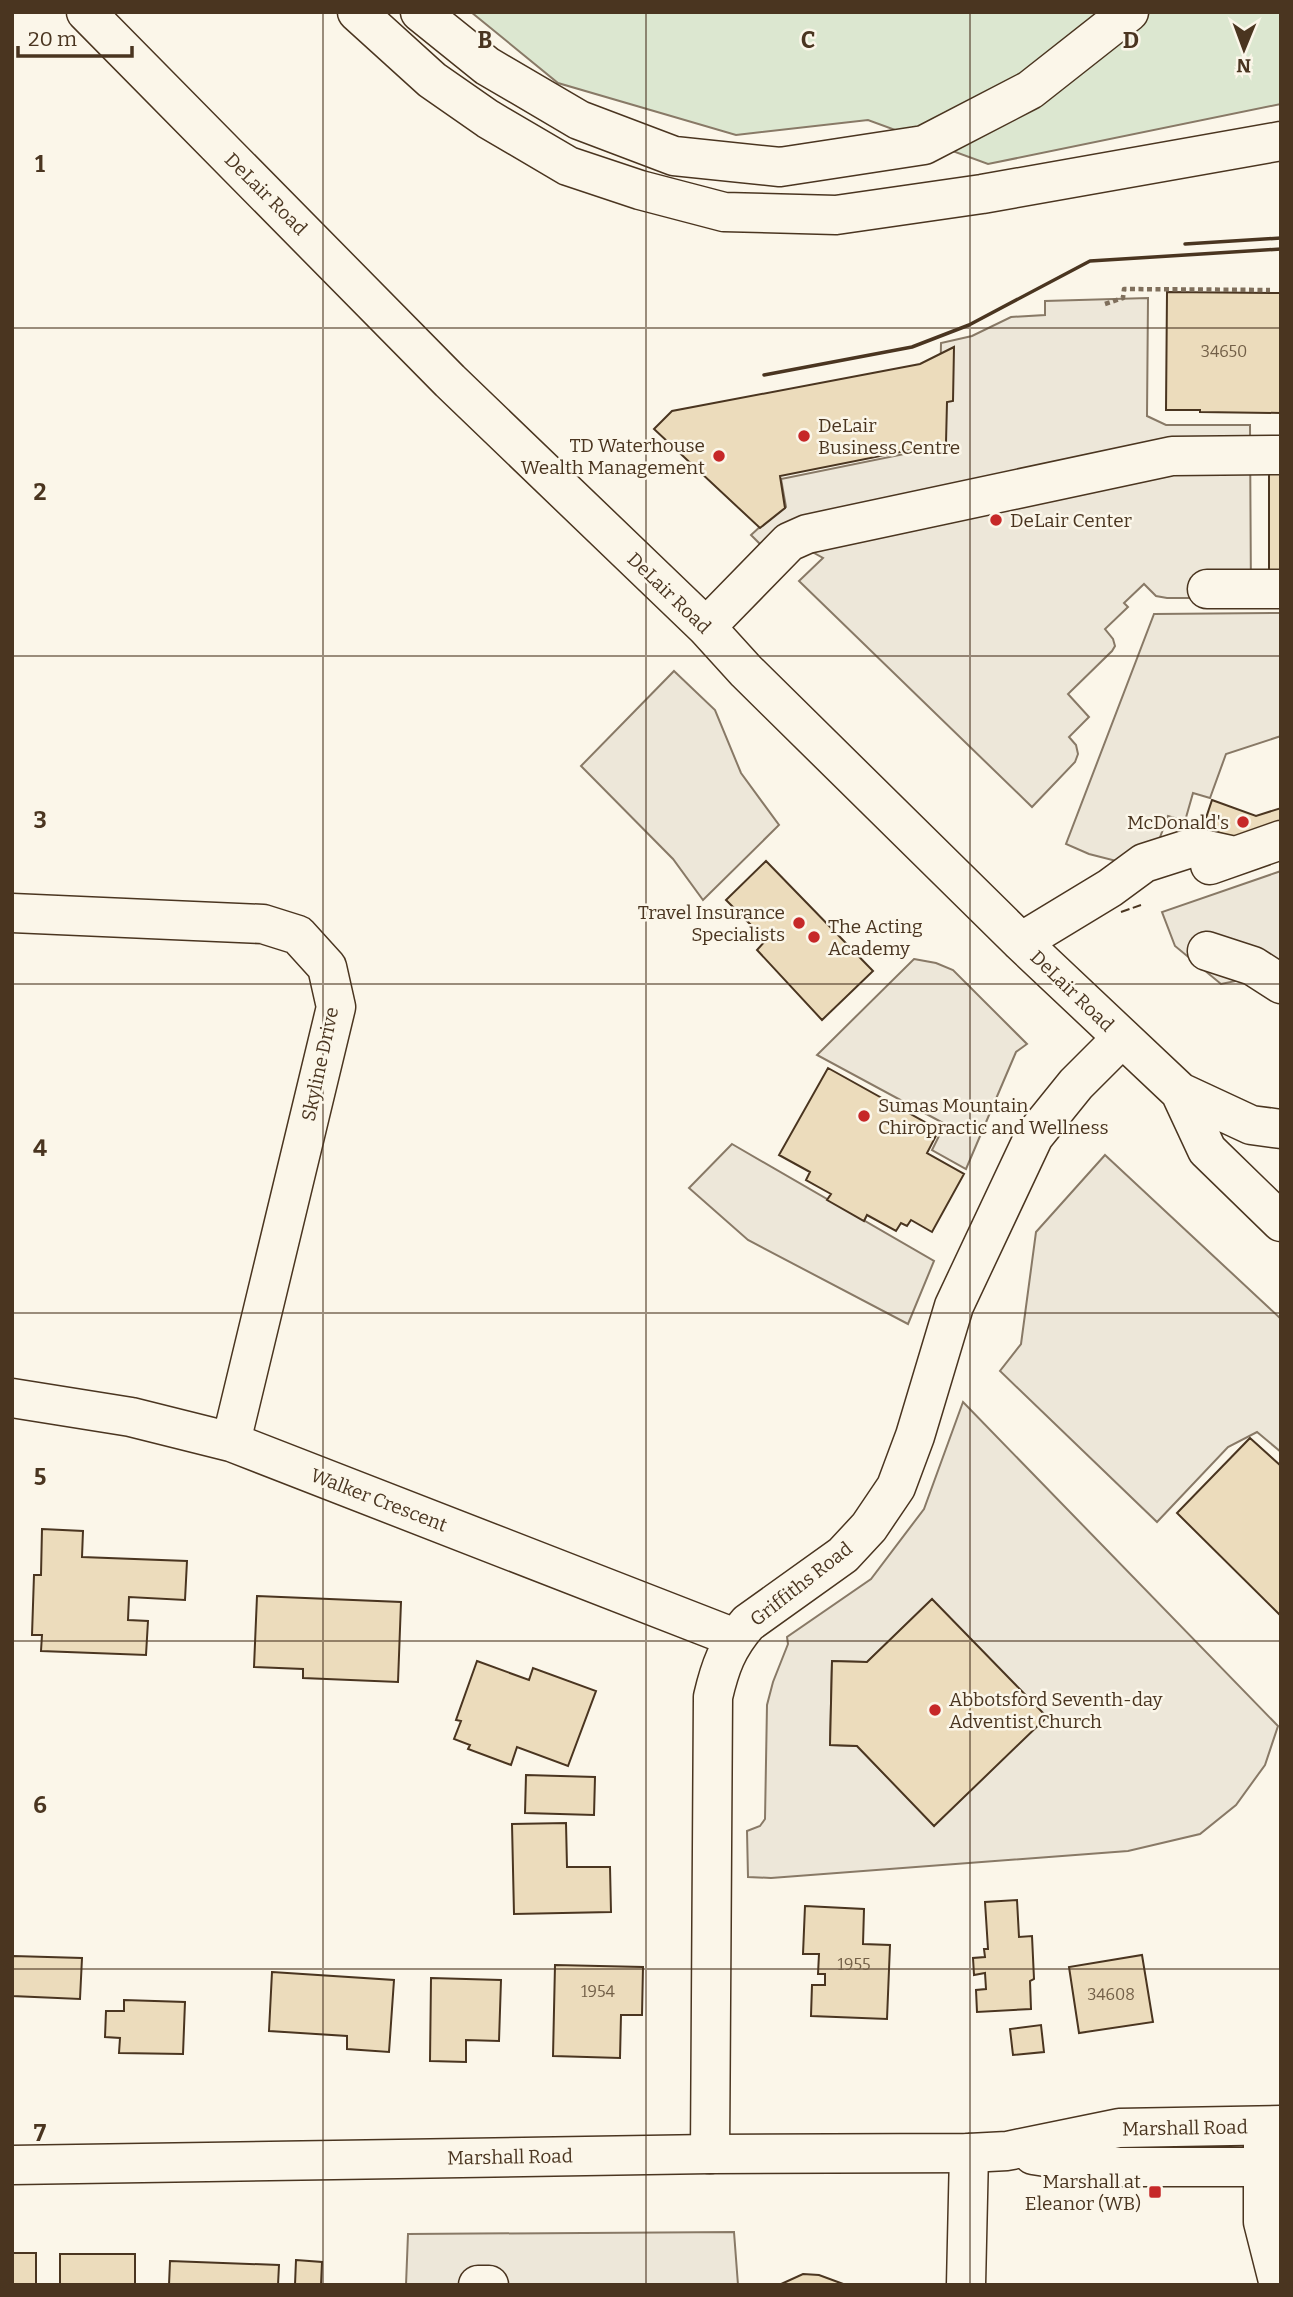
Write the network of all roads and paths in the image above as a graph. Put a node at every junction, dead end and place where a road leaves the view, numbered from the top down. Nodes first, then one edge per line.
1 (86, 12) edge
2 (357, 12) edge
3 (420, 12) edge
4 (1129, 12) edge
5 (1281, 141) edge
6 (1240, 150) junction
7 (1281, 156) edge
8 (1270, 290) dead end
9 (1105, 304) dead end
10 (1281, 455) edge
11 (1207, 589) dead end
12 (1281, 589) edge
13 (706, 627) junction
14 (1281, 840) edge
15 (12, 913) edge
16 (1021, 942) junction
17 (1207, 951) dead end
18 (1281, 984) edge
19 (1122, 1038) junction
20 (1180, 1092) junction
21 (1281, 1129) edge
22 (1281, 1222) edge
23 (12, 1398) edge
24 (231, 1442) junction
25 (735, 1638) junction
26 (1272, 2126) edge
27 (1007, 2151) junction
28 (970, 2153) junction
29 (710, 2154) junction
30 (12, 2165) edge
31 (1272, 2167) edge
32 (478, 2285) edge
33 (489, 2285) edge
34 (966, 2285) edge
35 (1279, 2285) edge

1 - 13 main road, DeLair Road
2 - 6 main road
3 - 4 main road
5 - 6 main road
6 - 7 main road
8 - 9 path
10 - 13 main road
11 - 12 main road
13 - 16 main road, DeLair Road
14 - 16 main road
15 - 24 main road, Skyline Drive
16 - 19 main road, DeLair Road
17 - 18 main road
19 - 20 main road, DeLair Road
19 - 25 main road, Griffiths Road
20 - 21 main road, DeLair Road
20 - 22 main road
23 - 24 main road, Walker Crescent
24 - 25 main road, Walker Crescent
25 - 29 main road, Griffiths Road
26 - 27 main road, Marshall Road
26 - 31 main road
27 - 28 main road, Marshall Road
27 - 31 main road, Marshall Road
28 - 29 main road, Marshall Road
28 - 34 main road
29 - 30 main road, Marshall Road
31 - 35 main road
32 - 33 main road

